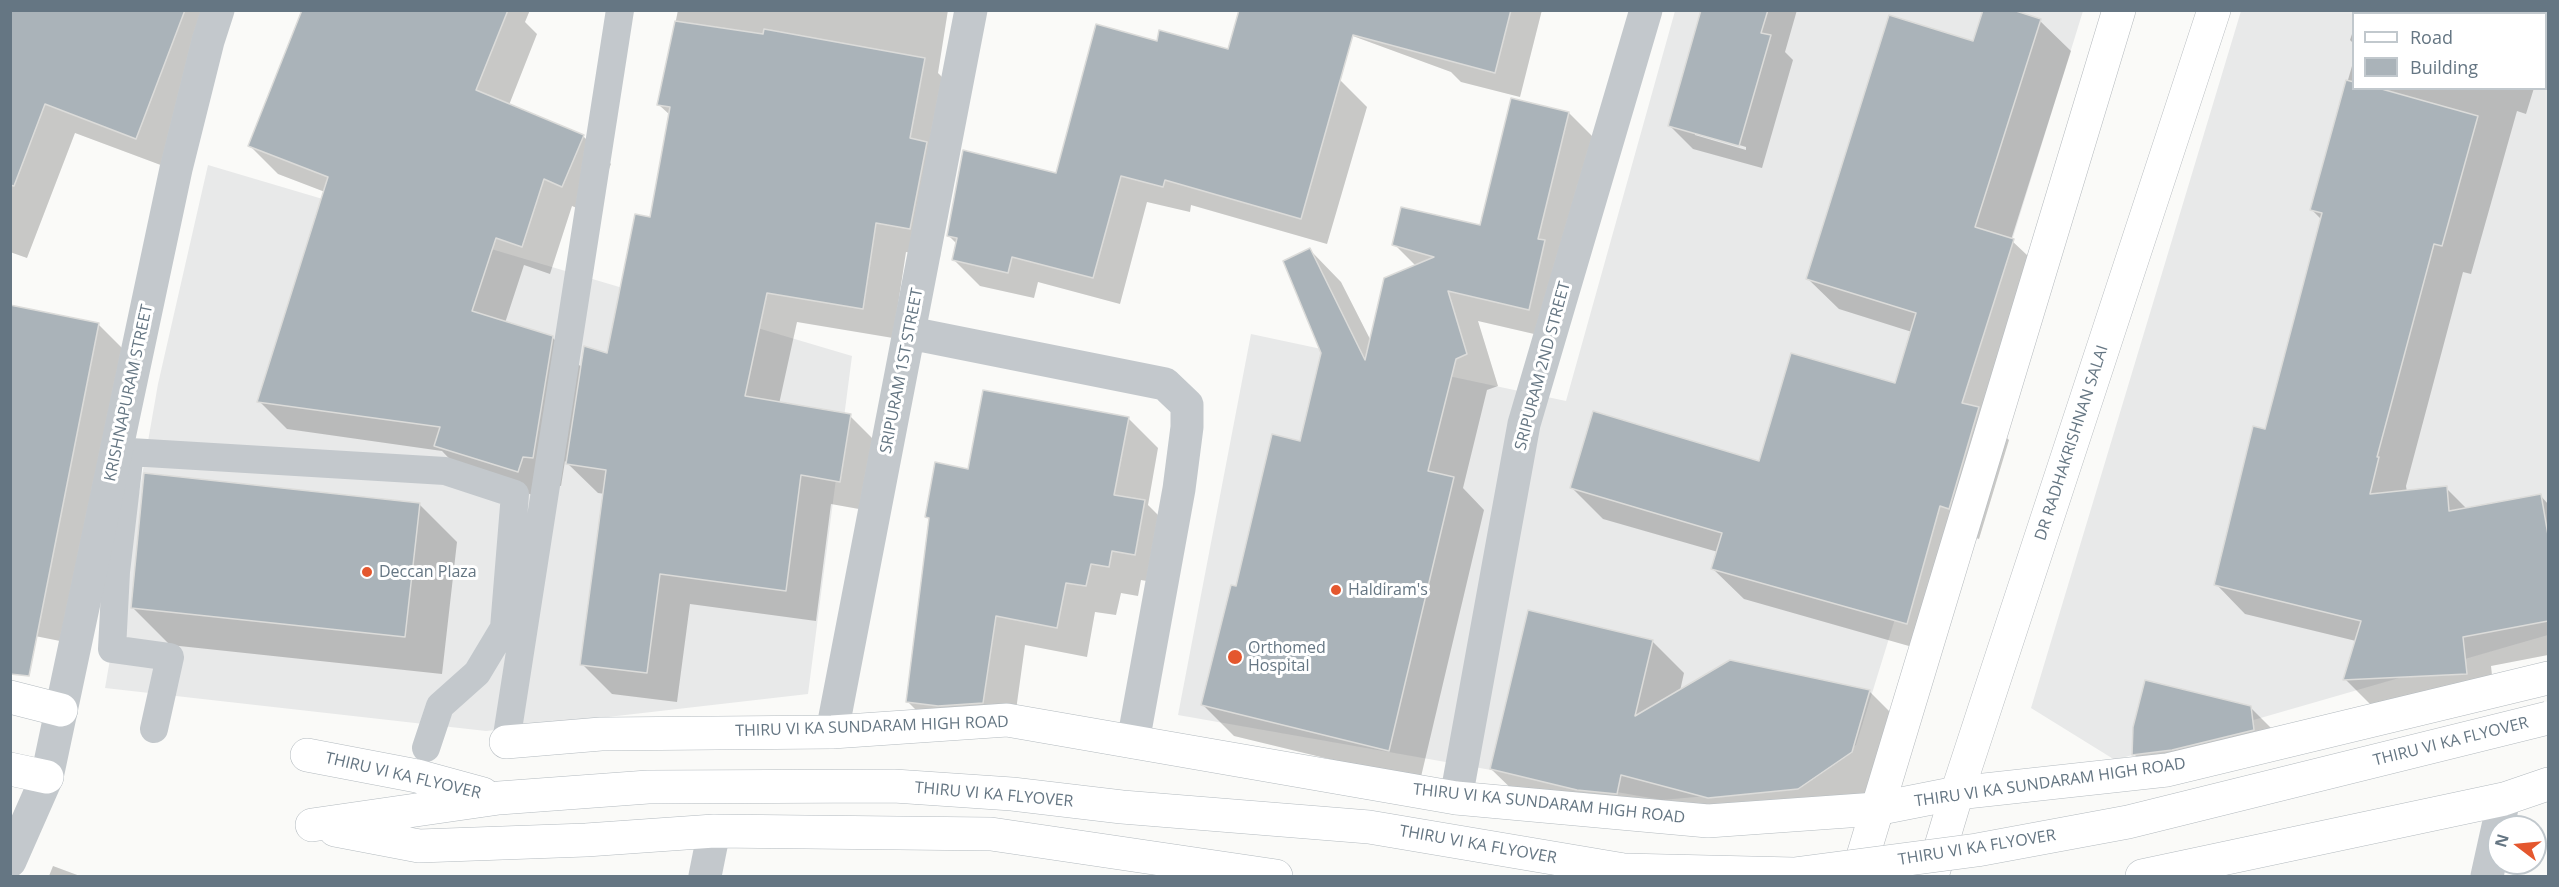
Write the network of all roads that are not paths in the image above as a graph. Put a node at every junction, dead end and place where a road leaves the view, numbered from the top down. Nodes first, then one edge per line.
1 (218, 10) edge
2 (620, 10) edge
3 (971, 10) edge
4 (1646, 10) edge
5 (2119, 10) edge
6 (2214, 10) edge
7 (910, 333) junction
8 (103, 573) junction
9 (2548, 678) edge
10 (10, 698) edge
11 (61, 710) junction
12 (2548, 718) edge
13 (154, 729) dead end
14 (832, 732) junction
15 (506, 742) joint
16 (1133, 742) junction
17 (426, 748) dead end
18 (307, 755) dead end
19 (10, 769) edge
20 (47, 777) junction
21 (2548, 784) edge
22 (1957, 793) junction
23 (499, 798) junction
24 (1456, 798) junction
25 (2504, 799) junction
26 (1876, 809) junction
27 (714, 831) junction
28 (10, 861) edge
29 (1236, 874) edge
30 (705, 876) edge
31 (1276, 876) edge
32 (1857, 876) edge
33 (1932, 876) edge
34 (2142, 876) edge
35 (2487, 876) edge

1 - 8 street, KRISHNAPURAM STREET
2 - 15 lane
3 - 7 street, SRIPURAM 1ST STREET
4 - 24 street, SRIPURAM 2ND STREET
5 - 26 main road
6 - 22 main road, DR RADHAKRISHNAN SALAI
7 - 14 street, SRIPURAM 1ST STREET
7 - 16 street
8 - 11 street, KRISHNAPURAM STREET
8 - 13 lane
8 - 17 lane
9 - 22 main road, THIRU VI KA SUNDARAM HIGH ROAD
10 - 11 main road
11 - 20 street, KRISHNAPURAM STREET
12 - 23 main road, THIRU VI KA FLYOVER, bridge
14 - 15 main road, THIRU VI KA SUNDARAM HIGH ROAD
14 - 16 main road, THIRU VI KA SUNDARAM HIGH ROAD
16 - 24 main road, THIRU VI KA SUNDARAM HIGH ROAD
18 - 23 main road, THIRU VI KA FLYOVER
19 - 20 main road
20 - 28 street, KRISHNAPURAM STREET
21 - 25 main road
22 - 26 main road, THIRU VI KA SUNDARAM HIGH ROAD
22 - 33 main road, DR RADHAKRISHNAN SALAI
23 - 27 main road, THIRU VI KA FLYOVER
24 - 26 main road, THIRU VI KA SUNDARAM HIGH ROAD
25 - 34 main road
25 - 35 street
26 - 32 main road
27 - 29 main road
27 - 30 street
29 - 31 main road

